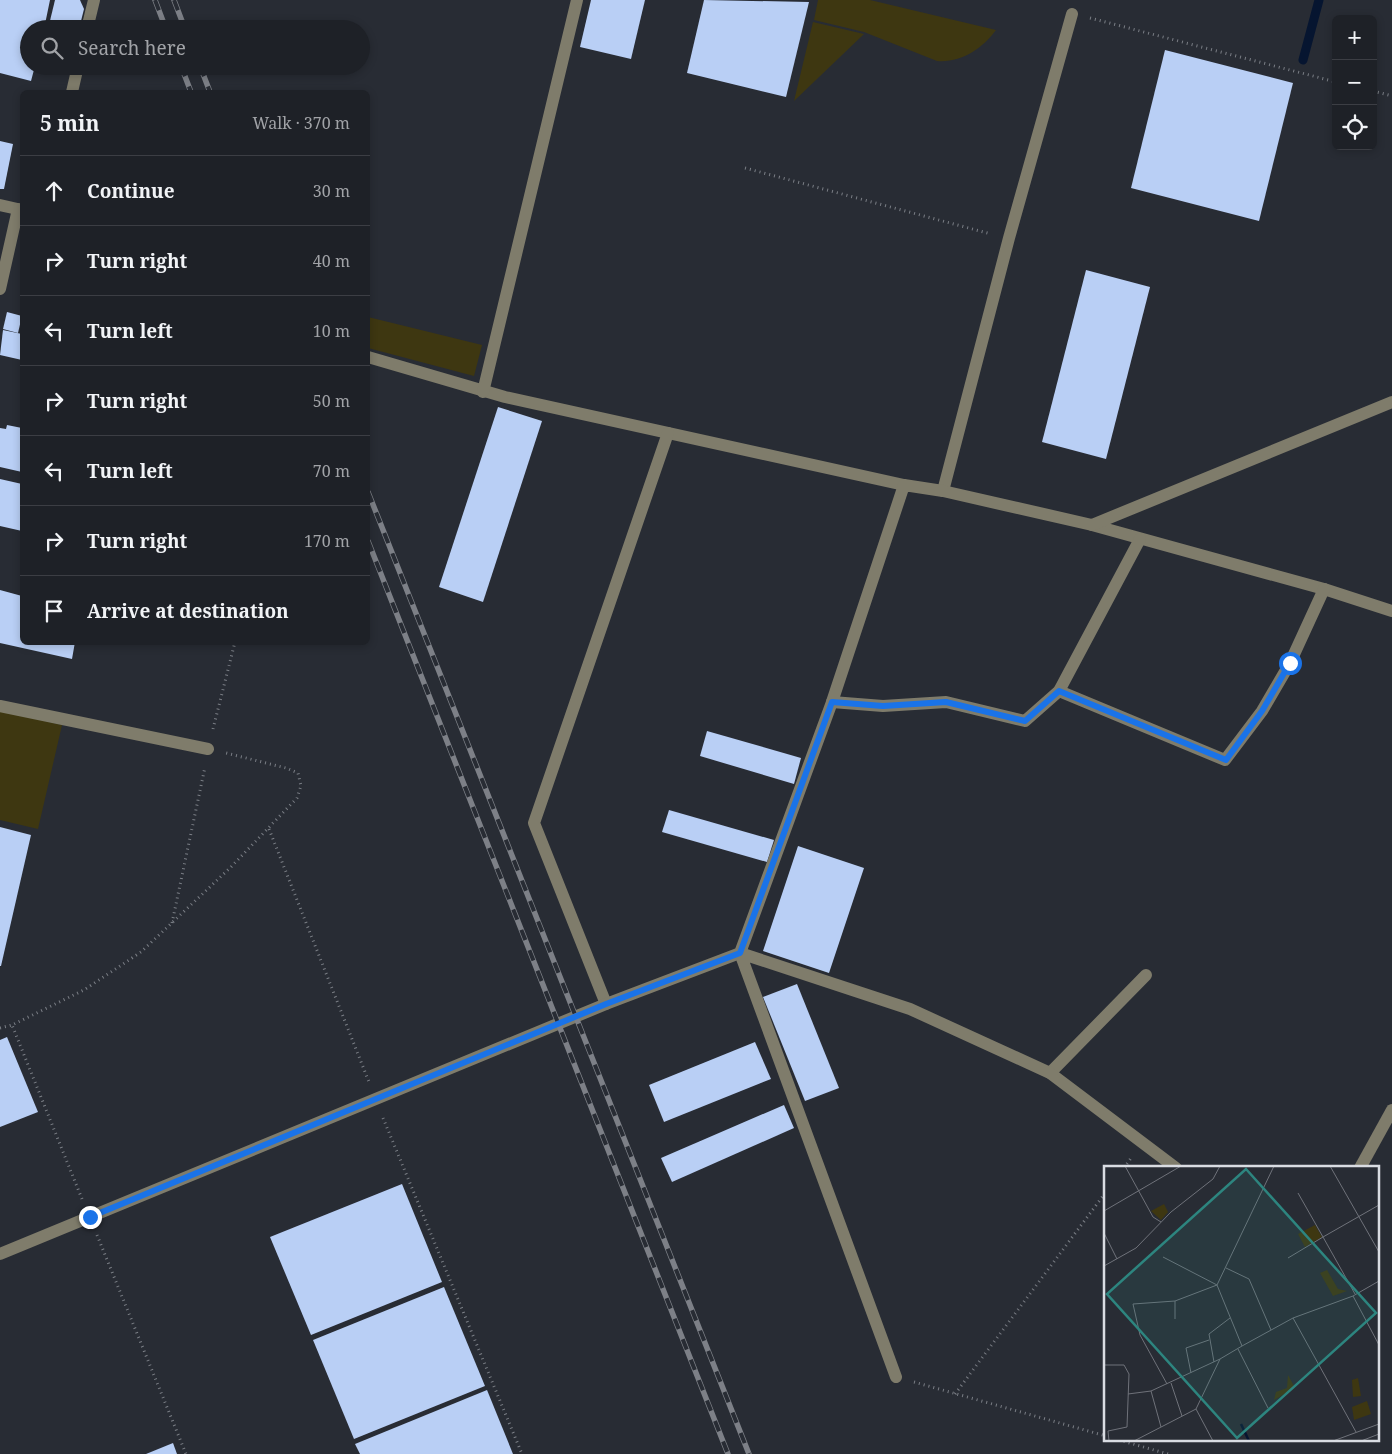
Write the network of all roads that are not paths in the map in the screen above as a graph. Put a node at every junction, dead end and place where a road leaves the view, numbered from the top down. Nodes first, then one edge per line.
1 (94, 0) edge
2 (577, 0) edge
3 (1072, 14) road end
4 (90, 20) edge
5 (76, 75) edge
6 (72, 90) edge
7 (0, 205) edge
8 (20, 209) edge
9 (0, 289) edge
10 (370, 358) edge
11 (483, 392) junction
12 (1392, 402) edge
13 (668, 433) junction
14 (904, 485) junction
15 (943, 491) junction
16 (1092, 525) junction
17 (1140, 539) junction
18 (1324, 589) junction
19 (1392, 611) edge
20 (1059, 691) junction
21 (832, 702) junction
22 (0, 706) edge
23 (208, 749) road end
24 (740, 953) junction
25 (1146, 975) dead end
26 (606, 1004) junction
27 (1050, 1073) junction
28 (1392, 1110) edge
29 (1173, 1166) edge
30 (1361, 1166) edge
31 (0, 1254) edge
32 (896, 1377) road end

1 - 4 street
2 - 11 street
3 - 15 street
5 - 6 street
7 - 8 street
8 - 9 street
10 - 11 street
11 - 13 street
12 - 16 street
13 - 14 street
13 - 26 street
14 - 15 street
14 - 21 street
15 - 16 street
16 - 17 street
17 - 18 street
17 - 20 street
18 - 19 street
18 - 20 street
20 - 21 street
21 - 24 street
22 - 23 street
24 - 26 street
24 - 27 street
24 - 32 street
25 - 27 street
26 - 31 street
27 - 29 street
28 - 30 street

